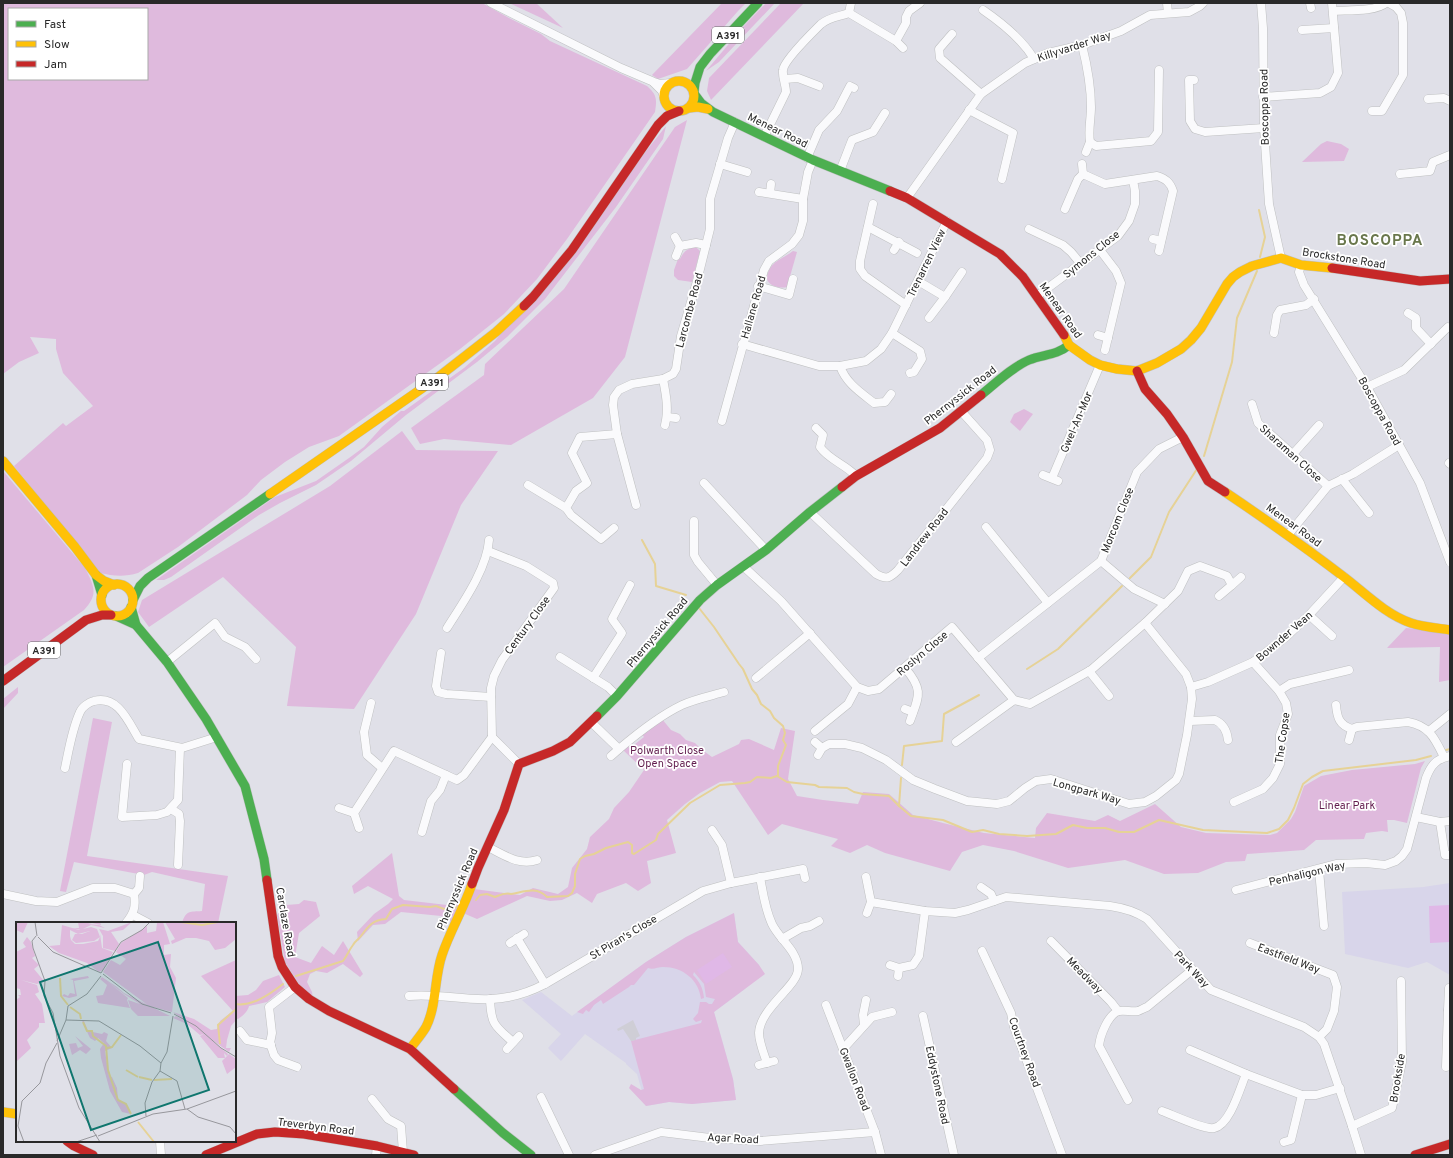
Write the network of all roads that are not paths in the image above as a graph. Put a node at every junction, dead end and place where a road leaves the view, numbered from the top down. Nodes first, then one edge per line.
1 (491, 3) edge
2 (758, 3) edge
3 (851, 3) edge
4 (920, 3) edge
5 (1167, 3) edge
6 (1203, 3) edge
7 (1261, 3) edge
8 (1386, 3) edge
9 (1389, 3) edge
10 (1332, 7) edge
11 (983, 10) dead end
12 (848, 13) junction
13 (1168, 13) junction
14 (1334, 28) junction
15 (1302, 30) dead end
16 (952, 34) dead end
17 (896, 41) junction
18 (1082, 45) junction
19 (903, 48) dead end
20 (1034, 59) junction
21 (700, 68) junction
22 (1156, 75) dead end
23 (785, 80) junction
24 (1194, 80) dead end
25 (654, 82) junction
26 (674, 82) junction
27 (819, 86) dead end
28 (850, 86) dead end
29 (694, 93) junction
30 (981, 94) junction
31 (1263, 97) junction
32 (665, 99) junction
33 (1428, 99) dead end
34 (1450, 101) edge
35 (689, 108) junction
36 (708, 109) junction
37 (969, 110) junction
38 (679, 111) junction
39 (1372, 111) dead end
40 (885, 113) dead end
41 (735, 122) junction
42 (658, 125) junction
43 (1264, 128) junction
44 (764, 137) junction
45 (1090, 142) junction
46 (1086, 152) dead end
47 (1450, 155) edge
48 (810, 159) junction
49 (720, 164) junction
50 (1082, 164) dead end
51 (743, 168) dead end
52 (840, 171) junction
53 (1082, 174) junction
54 (1400, 174) dead end
55 (1002, 179) dead end
56 (1133, 180) junction
57 (771, 184) dead end
58 (759, 192) dead end
59 (770, 193) junction
60 (907, 198) junction
61 (803, 199) junction
62 (873, 204) dead end
63 (1065, 209) dead end
64 (947, 221) junction
65 (868, 227) junction
66 (1029, 228) dead end
67 (675, 237) dead end
68 (1153, 239) dead end
69 (1161, 241) junction
70 (899, 242) junction
71 (706, 245) junction
72 (680, 246) junction
73 (894, 250) dead end
74 (1100, 250) junction
75 (1159, 251) dead end
76 (917, 252) dead end
77 (676, 256) dead end
78 (1281, 258) junction
79 (1081, 264) junction
80 (1300, 266) junction
81 (962, 272) dead end
82 (1450, 279) edge
83 (793, 280) dead end
84 (918, 281) junction
85 (758, 286) junction
86 (945, 296) junction
87 (1037, 296) junction
88 (1314, 299) junction
89 (906, 305) junction
90 (1408, 313) dead end
91 (929, 318) dead end
92 (1450, 328) edge
93 (892, 333) junction
94 (1274, 333) dead end
95 (1098, 335) dead end
96 (1108, 338) junction
97 (742, 344) junction
98 (1431, 344) junction
99 (1069, 345) junction
100 (1105, 350) dead end
101 (1100, 365) junction
102 (840, 366) junction
103 (1137, 371) junction
104 (910, 373) dead end
105 (663, 379) junction
106 (1367, 387) junction
107 (891, 394) dead end
108 (1252, 404) dead end
109 (961, 411) junction
110 (676, 418) dead end
111 (722, 421) dead end
112 (1319, 425) dead end
113 (816, 428) dead end
114 (617, 434) junction
115 (1183, 437) junction
116 (1399, 445) junction
117 (1292, 454) junction
118 (3, 461) edge
119 (1043, 475) dead end
120 (856, 476) junction
121 (1342, 479) junction
122 (704, 483) dead end
123 (528, 485) dead end
124 (1328, 486) junction
125 (636, 505) dead end
126 (566, 508) junction
127 (810, 512) junction
128 (1369, 513) dead end
129 (694, 521) dead end
130 (986, 527) dead end
131 (614, 528) dead end
132 (1288, 535) junction
133 (489, 540) dead end
134 (766, 550) junction
135 (488, 551) junction
136 (1101, 561) junction
137 (1450, 562) edge
138 (744, 567) junction
139 (96, 575) junction
140 (1241, 577) dead end
141 (1344, 577) junction
142 (148, 578) junction
143 (1232, 584) junction
144 (117, 585) junction
145 (630, 585) dead end
146 (717, 585) junction
147 (1219, 596) dead end
148 (102, 597) junction
149 (132, 603) junction
150 (1048, 603) junction
151 (1165, 604) junction
152 (113, 615) junction
153 (1309, 615) junction
154 (86, 620) junction
155 (1145, 623) junction
156 (136, 625) junction
157 (447, 628) dead end
158 (1450, 630) edge
159 (810, 633) junction
160 (1332, 636) dead end
161 (441, 653) dead end
162 (560, 656) dead end
163 (978, 658) junction
164 (256, 659) dead end
165 (167, 662) junction
166 (1254, 662) junction
167 (904, 668) junction
168 (1348, 670) dead end
169 (1089, 671) junction
170 (593, 678) junction
171 (756, 678) dead end
172 (3, 681) edge
173 (1191, 687) junction
174 (858, 688) junction
175 (1279, 691) junction
176 (724, 692) dead end
177 (617, 696) junction
178 (1109, 696) dead end
179 (491, 697) junction
180 (1014, 700) junction
181 (371, 703) dead end
182 (1336, 705) dead end
183 (1450, 714) edge
184 (910, 721) dead end
185 (1190, 721) junction
186 (591, 722) junction
187 (1352, 729) junction
188 (814, 731) dead end
189 (1429, 732) junction
190 (492, 737) junction
191 (217, 738) junction
192 (1228, 740) dead end
193 (1348, 740) dead end
194 (815, 742) dead end
195 (956, 742) dead end
196 (180, 748) junction
197 (620, 749) junction
198 (611, 756) dead end
199 (1447, 756) edge
200 (127, 764) dead end
201 (520, 764) junction
202 (65, 768) dead end
203 (382, 768) junction
204 (446, 775) junction
205 (1234, 802) dead end
206 (339, 808) dead end
207 (172, 809) junction
208 (354, 813) junction
209 (1416, 817) junction
210 (1450, 821) edge
211 (1440, 822) junction
212 (359, 828) dead end
213 (710, 828) dead end
214 (422, 832) dead end
215 (488, 847) junction
216 (1450, 855) edge
217 (537, 860) dead end
218 (178, 865) dead end
219 (1319, 870) junction
220 (140, 876) dead end
221 (760, 877) junction
222 (866, 877) dead end
223 (805, 878) dead end
224 (730, 883) junction
225 (981, 887) dead end
226 (1236, 890) dead end
227 (3, 894) edge
228 (134, 894) junction
229 (871, 902) junction
230 (994, 902) junction
231 (925, 911) junction
232 (867, 913) dead end
233 (133, 914) junction
234 (819, 921) dead end
235 (127, 922) edge
236 (146, 922) edge
237 (1324, 926) dead end
238 (517, 938) dead end
239 (782, 939) junction
240 (1051, 941) dead end
241 (1250, 943) dead end
242 (982, 951) dead end
243 (890, 965) dead end
244 (1192, 970) junction
245 (1401, 981) dead end
246 (545, 984) junction
247 (295, 986) junction
248 (1449, 988) dead end
249 (434, 995) junction
250 (409, 996) dead end
251 (490, 999) junction
252 (866, 1000) dead end
253 (826, 1005) dead end
254 (1449, 1010) edge
255 (1118, 1011) junction
256 (892, 1012) dead end
257 (923, 1016) dead end
258 (864, 1025) junction
259 (240, 1029) edge
260 (1319, 1037) junction
261 (271, 1045) junction
262 (410, 1049) junction
263 (507, 1049) dead end
264 (843, 1049) junction
265 (1190, 1050) dead end
266 (767, 1063) dead end
267 (297, 1067) dead end
268 (1446, 1067) dead end
269 (1246, 1074) junction
270 (1340, 1088) junction
271 (1302, 1095) junction
272 (541, 1097) dead end
273 (372, 1099) dead end
274 (1128, 1100) dead end
275 (1162, 1111) dead end
276 (3, 1112) edge
277 (16, 1114) edge
278 (1352, 1126) junction
279 (875, 1132) junction
280 (68, 1142) edge
281 (160, 1142) edge
282 (1284, 1142) dead end
283 (1450, 1144) edge
284 (376, 1151) edge
285 (403, 1152) junction
286 (93, 1155) edge
287 (161, 1155) edge
288 (206, 1155) edge
289 (414, 1155) edge
290 (531, 1155) edge
291 (569, 1155) edge
292 (595, 1155) edge
293 (881, 1155) edge
294 (954, 1155) edge
295 (1062, 1155) edge
296 (1361, 1155) edge
297 (1415, 1155) edge

1 - 25 street
2 - 21 main road, A391
3 - 12 street
4 - 17 street
5 - 13 street
6 - 13 street, Killyvarder Way
7 - 31 street, Boscoppa Road
8 - 10 street
9 - 39 street
10 - 14 street
11 - 20 street
12 - 17 street
12 - 23 street
13 - 18 street, Killyvarder Way
14 - 15 street
14 - 31 street
16 - 30 street
17 - 19 street
18 - 20 street, Killyvarder Way
18 - 45 street
20 - 30 street, Killyvarder Way
21 - 26 main road, A391
21 - 29 main road, A391
22 - 45 street
23 - 27 street
23 - 44 street
24 - 43 street
25 - 26 street
25 - 32 street
26 - 29 main road
26 - 32 main road
28 - 48 street, Hallane Road
29 - 35 main road
29 - 36 main road, Menear Road
30 - 37 street, Killyvarder Way
31 - 43 street, Boscoppa Road
32 - 38 main road
32 - 42 main road, A391
33 - 34 street
35 - 36 main road, Menear Road
35 - 38 main road
36 - 41 main road, Menear Road
37 - 55 street
37 - 60 street, Killyvarder Way
38 - 42 main road, A391
40 - 52 street
41 - 44 main road, Menear Road
41 - 49 street, Larcombe Road
42 - 142 main road, A391
43 - 78 street, Boscoppa Road
44 - 48 main road, Menear Road
45 - 46 street
47 - 54 street
48 - 52 main road, Menear Road
48 - 61 street, Hallane Road
49 - 51 street
49 - 71 street, Larcombe Road
50 - 53 street
52 - 60 main road, Menear Road
53 - 56 street
53 - 63 street
56 - 69 street
56 - 74 street, Symons Close
57 - 59 street
58 - 59 street
59 - 61 street
60 - 64 main road, Menear Road
61 - 85 street, Hallane Road
62 - 65 street, Trenarren View
64 - 84 street, Trenarren View
64 - 87 main road, Menear Road
65 - 70 street
65 - 89 street, Trenarren View
66 - 79 street
67 - 72 street
68 - 69 street
69 - 75 street
70 - 73 street
70 - 76 street
71 - 72 street
71 - 105 street, Larcombe Road
72 - 77 street
74 - 79 street, Symons Close
74 - 96 street
78 - 80 main road, Brockstone Road
78 - 103 main road
79 - 87 street, Symons Close
80 - 82 main road, Brockstone Road
80 - 88 street, Boscoppa Road
81 - 86 street
83 - 85 street
84 - 86 street
84 - 89 street, Trenarren View
85 - 97 street, Hallane Road
86 - 91 street
87 - 99 main road, Menear Road
88 - 94 street
88 - 106 street, Boscoppa Road
89 - 93 street, Trenarren View
90 - 98 street
92 - 98 street
93 - 102 street, Trenarren View
93 - 104 street
95 - 96 street
96 - 100 street
97 - 102 street, Trenarren View
97 - 111 street, Hallane Road
98 - 106 street
99 - 101 main road, Menear Road
99 - 109 main road, Phernyssick Road
101 - 103 main road, Menear Road
101 - 119 street, Gwel-An-Mor
102 - 107 street
103 - 115 main road, Menear Road
105 - 110 street
105 - 114 street
106 - 116 street, Boscoppa Road
108 - 117 street, Sharaman Close
109 - 120 main road, Phernyssick Road
109 - 127 street, Landrew Road
112 - 117 street
113 - 120 street
114 - 125 street
114 - 126 street
115 - 132 main road, Menear Road
115 - 136 street, Morcom Close
116 - 121 street
116 - 137 street, Boscoppa Road
117 - 124 street, Sharaman Close
118 - 139 main road
120 - 127 main road, Phernyssick Road
121 - 124 street
121 - 128 street
122 - 134 street
123 - 126 street
124 - 132 street, Sharaman Close
126 - 131 street
127 - 134 main road, Phernyssick Road
129 - 146 street
130 - 150 street
132 - 141 main road, Menear Road
133 - 135 street
134 - 138 main road, Phernyssick Road
135 - 157 street
135 - 179 street, Century Close
136 - 150 street, Morcom Close
136 - 151 street
138 - 146 main road, Phernyssick Road
138 - 159 street
139 - 144 main road
139 - 148 main road
140 - 143 street
141 - 153 street, Bownder Vean
141 - 158 main road, Menear Road
142 - 144 main road, A391
142 - 149 main road, A391
143 - 147 street
143 - 151 street
144 - 148 main road
144 - 149 main road
145 - 170 street
146 - 177 main road, Phernyssick Road
148 - 152 main road
148 - 154 main road, A391
149 - 152 main road
149 - 156 main road, Carclaze Road
150 - 163 street, Morcom Close
151 - 155 street
152 - 154 main road, A391
152 - 156 main road, Carclaze Road
153 - 160 street
153 - 166 street, Bownder Vean
154 - 172 main road, A391
155 - 169 street
155 - 173 street
156 - 165 main road, Carclaze Road
159 - 171 street
159 - 174 street
161 - 179 street
162 - 170 street
163 - 167 street, Roslyn Close
163 - 180 street, Roslyn Close
164 - 165 street
165 - 191 main road, Carclaze Road
166 - 173 street, Bownder Vean
166 - 175 street, The Copse
167 - 174 street, Roslyn Close
167 - 184 street
168 - 175 street
169 - 178 street
169 - 180 street
170 - 177 street
173 - 185 street, Longpark Way
174 - 188 street
175 - 205 street, The Copse
176 - 197 street
177 - 186 main road, Phernyssick Road
179 - 190 street, Century Close
180 - 195 street
181 - 203 street
182 - 187 street
183 - 189 street
185 - 192 street
185 - 194 street, Longpark Way
186 - 197 street
186 - 201 main road, Phernyssick Road
187 - 189 street
187 - 193 street
189 - 199 street
190 - 201 street
190 - 204 street
191 - 196 street
191 - 247 main road, Carclaze Road
196 - 202 street
196 - 207 street
197 - 198 street
199 - 209 street, Penhaligon Way
200 - 207 street
201 - 215 main road, Phernyssick Road
203 - 204 street
203 - 208 street
204 - 214 street
206 - 208 street
207 - 218 street
208 - 212 street
209 - 211 street
209 - 219 street, Penhaligon Way
210 - 211 street
211 - 216 street
213 - 224 street
215 - 217 street
215 - 249 main road, Phernyssick Road
219 - 226 street, Penhaligon Way
219 - 237 street
220 - 228 street
221 - 223 street, St Piran's Close
221 - 224 street, St Piran's Close
221 - 239 street
222 - 229 street
224 - 246 street, St Piran's Close
225 - 230 street
227 - 228 street
228 - 233 street
229 - 231 street, Park Way
229 - 232 street
230 - 231 street, Park Way
230 - 244 street, Park Way
231 - 243 street
233 - 235 street
233 - 236 street
234 - 239 street
238 - 246 street
239 - 266 street
240 - 255 street, Meadway
241 - 260 street, Eastfield Way
242 - 295 street, Courtney Road
244 - 255 street
244 - 260 street, Park Way
245 - 278 street, Brookside
246 - 251 street, St Piran's Close
247 - 261 street
247 - 262 main road, Carclaze Road
248 - 254 street
249 - 250 street, St Piran's Close
249 - 251 street, St Piran's Close
249 - 262 main road, Phernyssick Road
251 - 263 street
252 - 258 street
253 - 264 street, Gwallon Road
254 - 268 street
255 - 274 street
256 - 258 street
257 - 294 street, Eddystone Road
258 - 264 street
259 - 261 street
260 - 270 street
261 - 267 street
262 - 290 main road, Carclaze Road
264 - 279 street, Gwallon Road
265 - 269 street
269 - 271 street
269 - 275 street
270 - 271 street
270 - 278 street
271 - 282 street
272 - 291 street
273 - 285 street
276 - 277 main road
278 - 296 street
279 - 292 street, Agar Road
279 - 293 street, Gwallon Road
280 - 286 main road
281 - 287 street
283 - 297 main road
284 - 285 main road, Treverbyn Road
284 - 288 main road, Treverbyn Road
285 - 289 main road, Treverbyn Road

